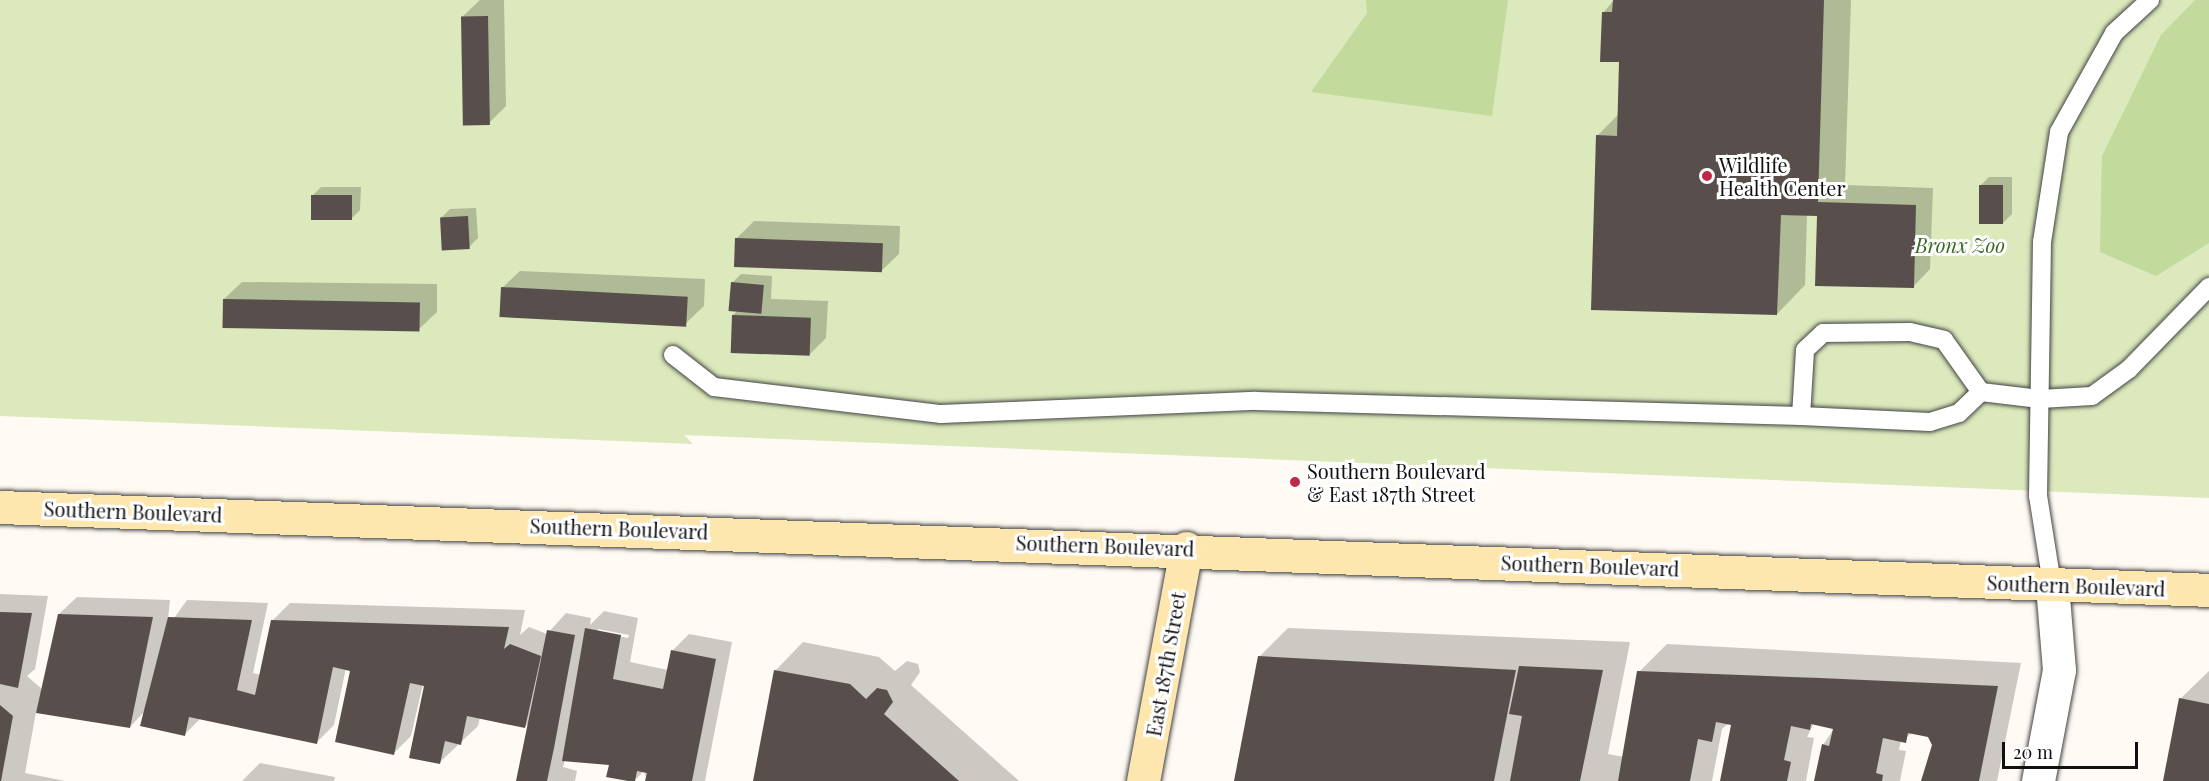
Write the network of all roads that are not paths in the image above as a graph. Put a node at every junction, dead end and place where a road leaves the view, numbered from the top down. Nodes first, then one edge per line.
1 (2150, 0) edge
2 (2209, 287) edge
3 (673, 355) dead end
4 (1981, 392) junction
5 (2040, 399) junction
6 (1801, 416) junction
7 (0, 507) edge
8 (1186, 548) junction
9 (2052, 584) junction
10 (2209, 590) edge
11 (1143, 781) edge
12 (2038, 781) edge

1 - 5 lane
2 - 5 lane
3 - 6 lane
4 - 5 lane
4 - 6 lane
4 - 6 lane
5 - 9 lane
7 - 8 main road, Southern Boulevard
8 - 9 main road, Southern Boulevard
8 - 11 main road, East 187th Street
9 - 10 main road, Southern Boulevard
9 - 12 street

